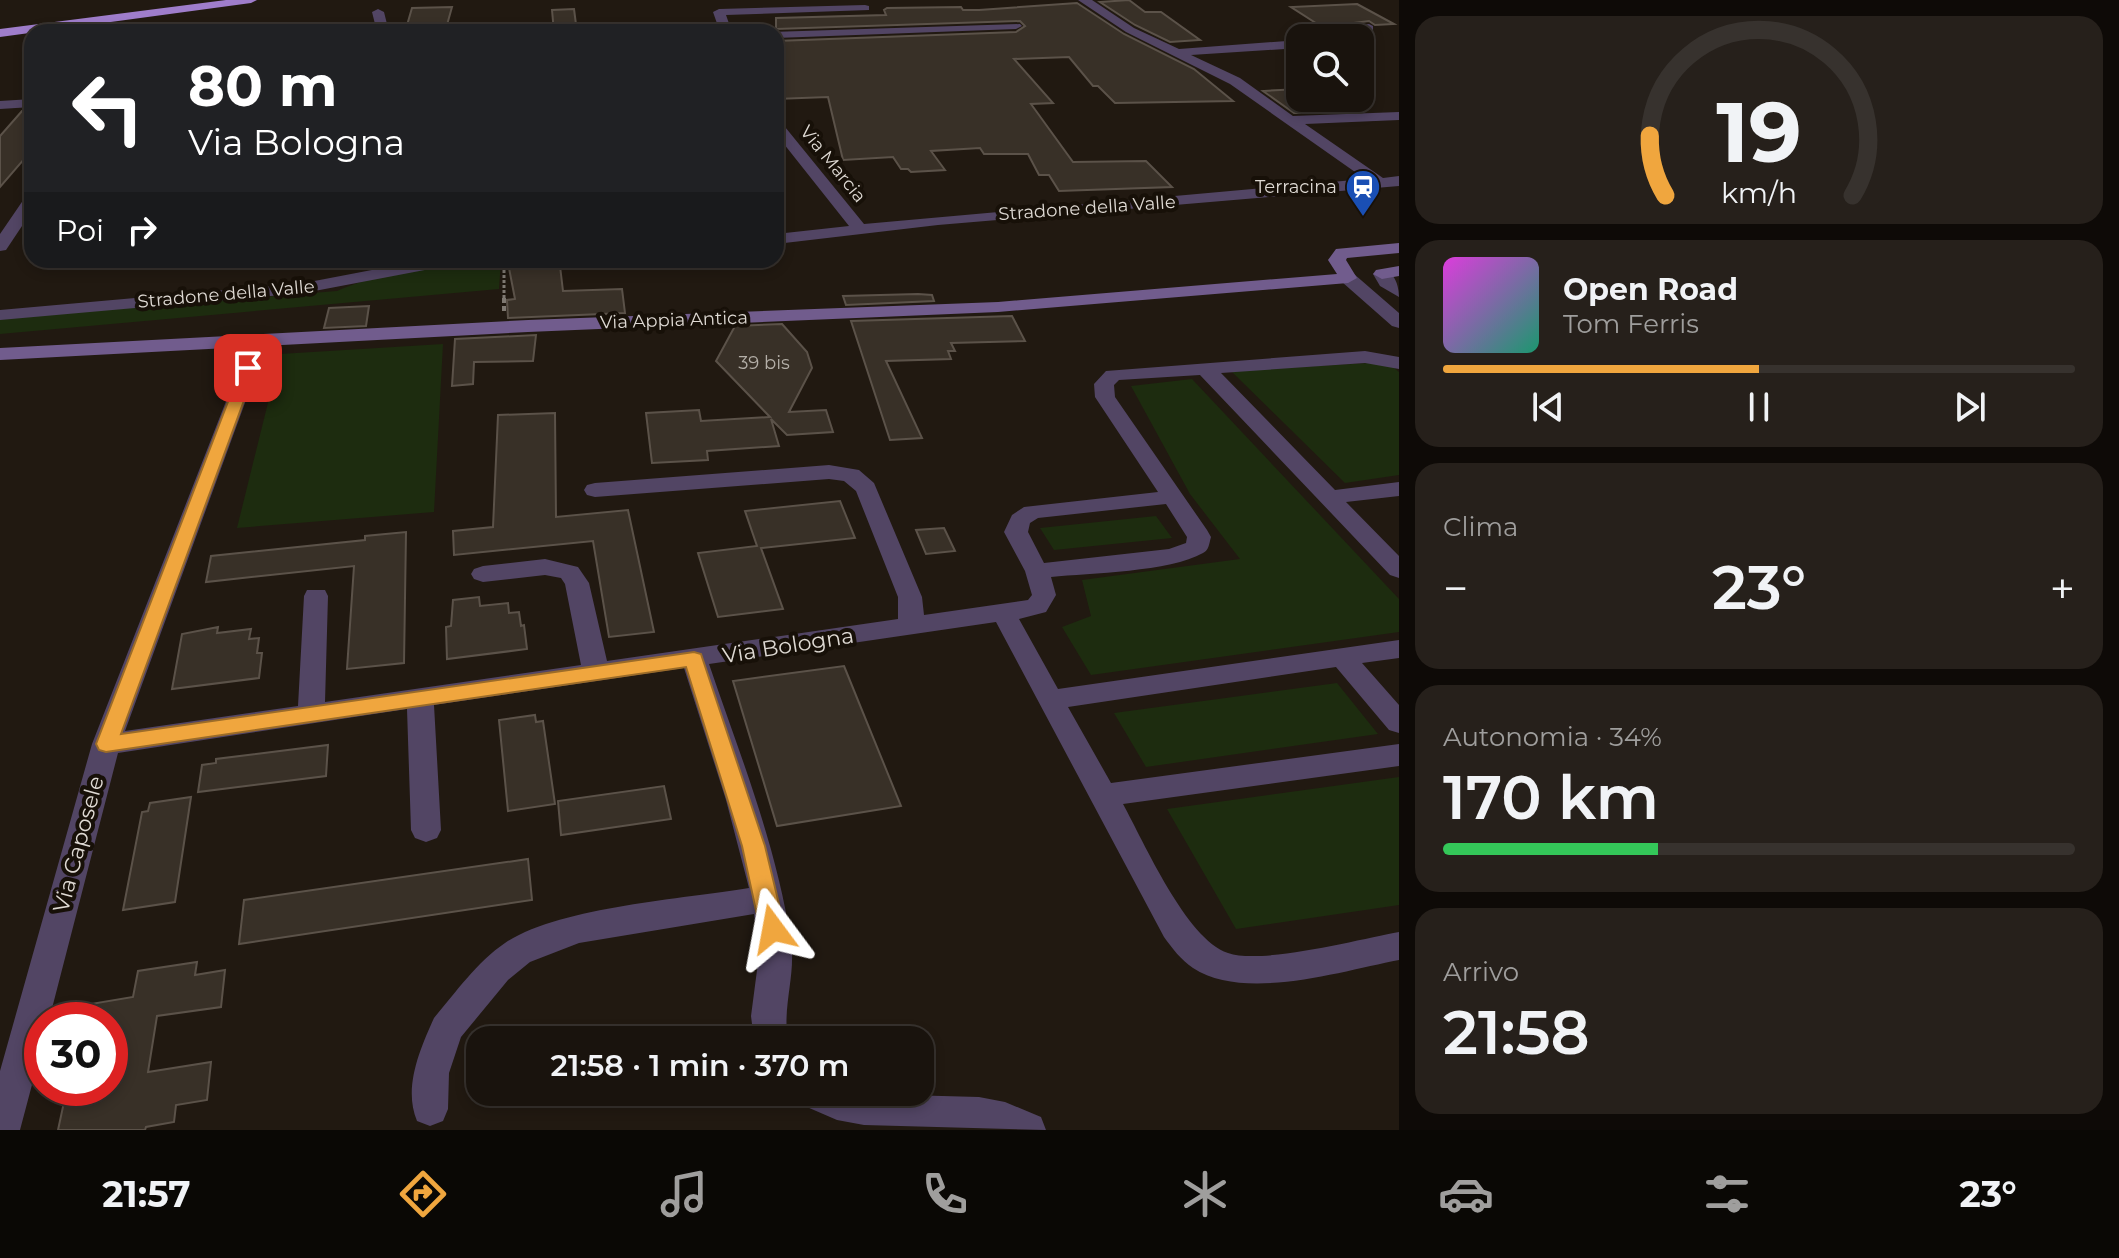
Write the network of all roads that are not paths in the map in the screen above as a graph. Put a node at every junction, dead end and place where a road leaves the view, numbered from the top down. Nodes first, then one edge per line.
1 (210, 0) edge
2 (251, 0) edge
3 (1084, 0) edge
4 (865, 8) dead end
5 (378, 12) dead end
6 (47, 24) edge
7 (57, 24) edge
8 (381, 24) edge
9 (723, 24) edge
10 (1016, 26) dead end
11 (24, 27) edge
12 (24, 28) edge
13 (0, 31) edge
14 (784, 34) edge
15 (1286, 45) edge
16 (1175, 52) junction
17 (24, 104) edge
18 (0, 105) edge
19 (1399, 116) edge
20 (1287, 120) junction
21 (784, 145) edge
22 (1399, 181) edge
23 (1380, 183) junction
24 (24, 205) edge
25 (24, 210) edge
26 (0, 211) edge
27 (860, 229) junction
28 (784, 238) edge
29 (0, 246) edge
30 (1399, 248) edge
31 (393, 268) edge
32 (1390, 273) edge
33 (1348, 278) junction
34 (1399, 292) edge
35 (0, 315) edge
36 (1399, 322) edge
37 (259, 340) junction
38 (0, 354) edge
39 (1399, 363) edge
40 (1204, 367) junction
41 (1399, 489) edge
42 (595, 490) dead end
43 (1170, 497) junction
44 (1330, 497) junction
45 (1399, 570) edge
46 (1037, 571) junction
47 (483, 574) dead end
48 (316, 596) dead end
49 (1003, 613) junction
50 (906, 626) junction
51 (1399, 649) edge
52 (1342, 657) junction
53 (694, 659) junction
54 (596, 673) junction
55 (420, 699) junction
56 (1052, 700) junction
57 (311, 715) junction
58 (1396, 716) edge
59 (106, 744) junction
60 (1399, 755) edge
61 (1104, 795) junction
62 (426, 830) dead end
63 (765, 899) junction
64 (1399, 946) edge
65 (770, 1026) edge
66 (854, 1106) edge
67 (430, 1109) dead end
68 (2, 1130) edge
69 (1028, 1130) edge

1 - 6 highway
2 - 7 highway
3 - 16 street
4 - 9 street
5 - 8 street
10 - 14 street
11 - 13 highway
12 - 13 highway
15 - 16 street
16 - 20 street
17 - 18 street
19 - 20 street
20 - 23 street
21 - 27 street, Via Marcia
22 - 23 street, Stradone della Valle
23 - 27 street, Stradone della Valle
24 - 26 street
25 - 29 street
27 - 28 street, Stradone della Valle
30 - 33 street
31 - 35 street, Stradone della Valle
32 - 34 street
33 - 36 street
33 - 37 street, Via Appia Antica
37 - 38 street, Via Appia Antica
37 - 59 street, Via Caposele
39 - 40 street
40 - 43 street
40 - 44 street
41 - 44 street
42 - 50 street
43 - 46 street
43 - 46 street
44 - 45 street
46 - 49 street, Via Bologna
47 - 54 street
48 - 57 street
49 - 50 street, Via Bologna
49 - 56 street
50 - 53 street, Via Bologna
51 - 52 street
52 - 56 street
52 - 58 street
53 - 54 street, Via Bologna
53 - 63 street
54 - 55 street, Via Bologna
55 - 57 street, Via Bologna
55 - 62 street
56 - 61 street
57 - 59 street, Via Bologna
59 - 68 street, Via Caposele
60 - 61 street
61 - 64 street
63 - 65 street
63 - 67 street
66 - 69 street

